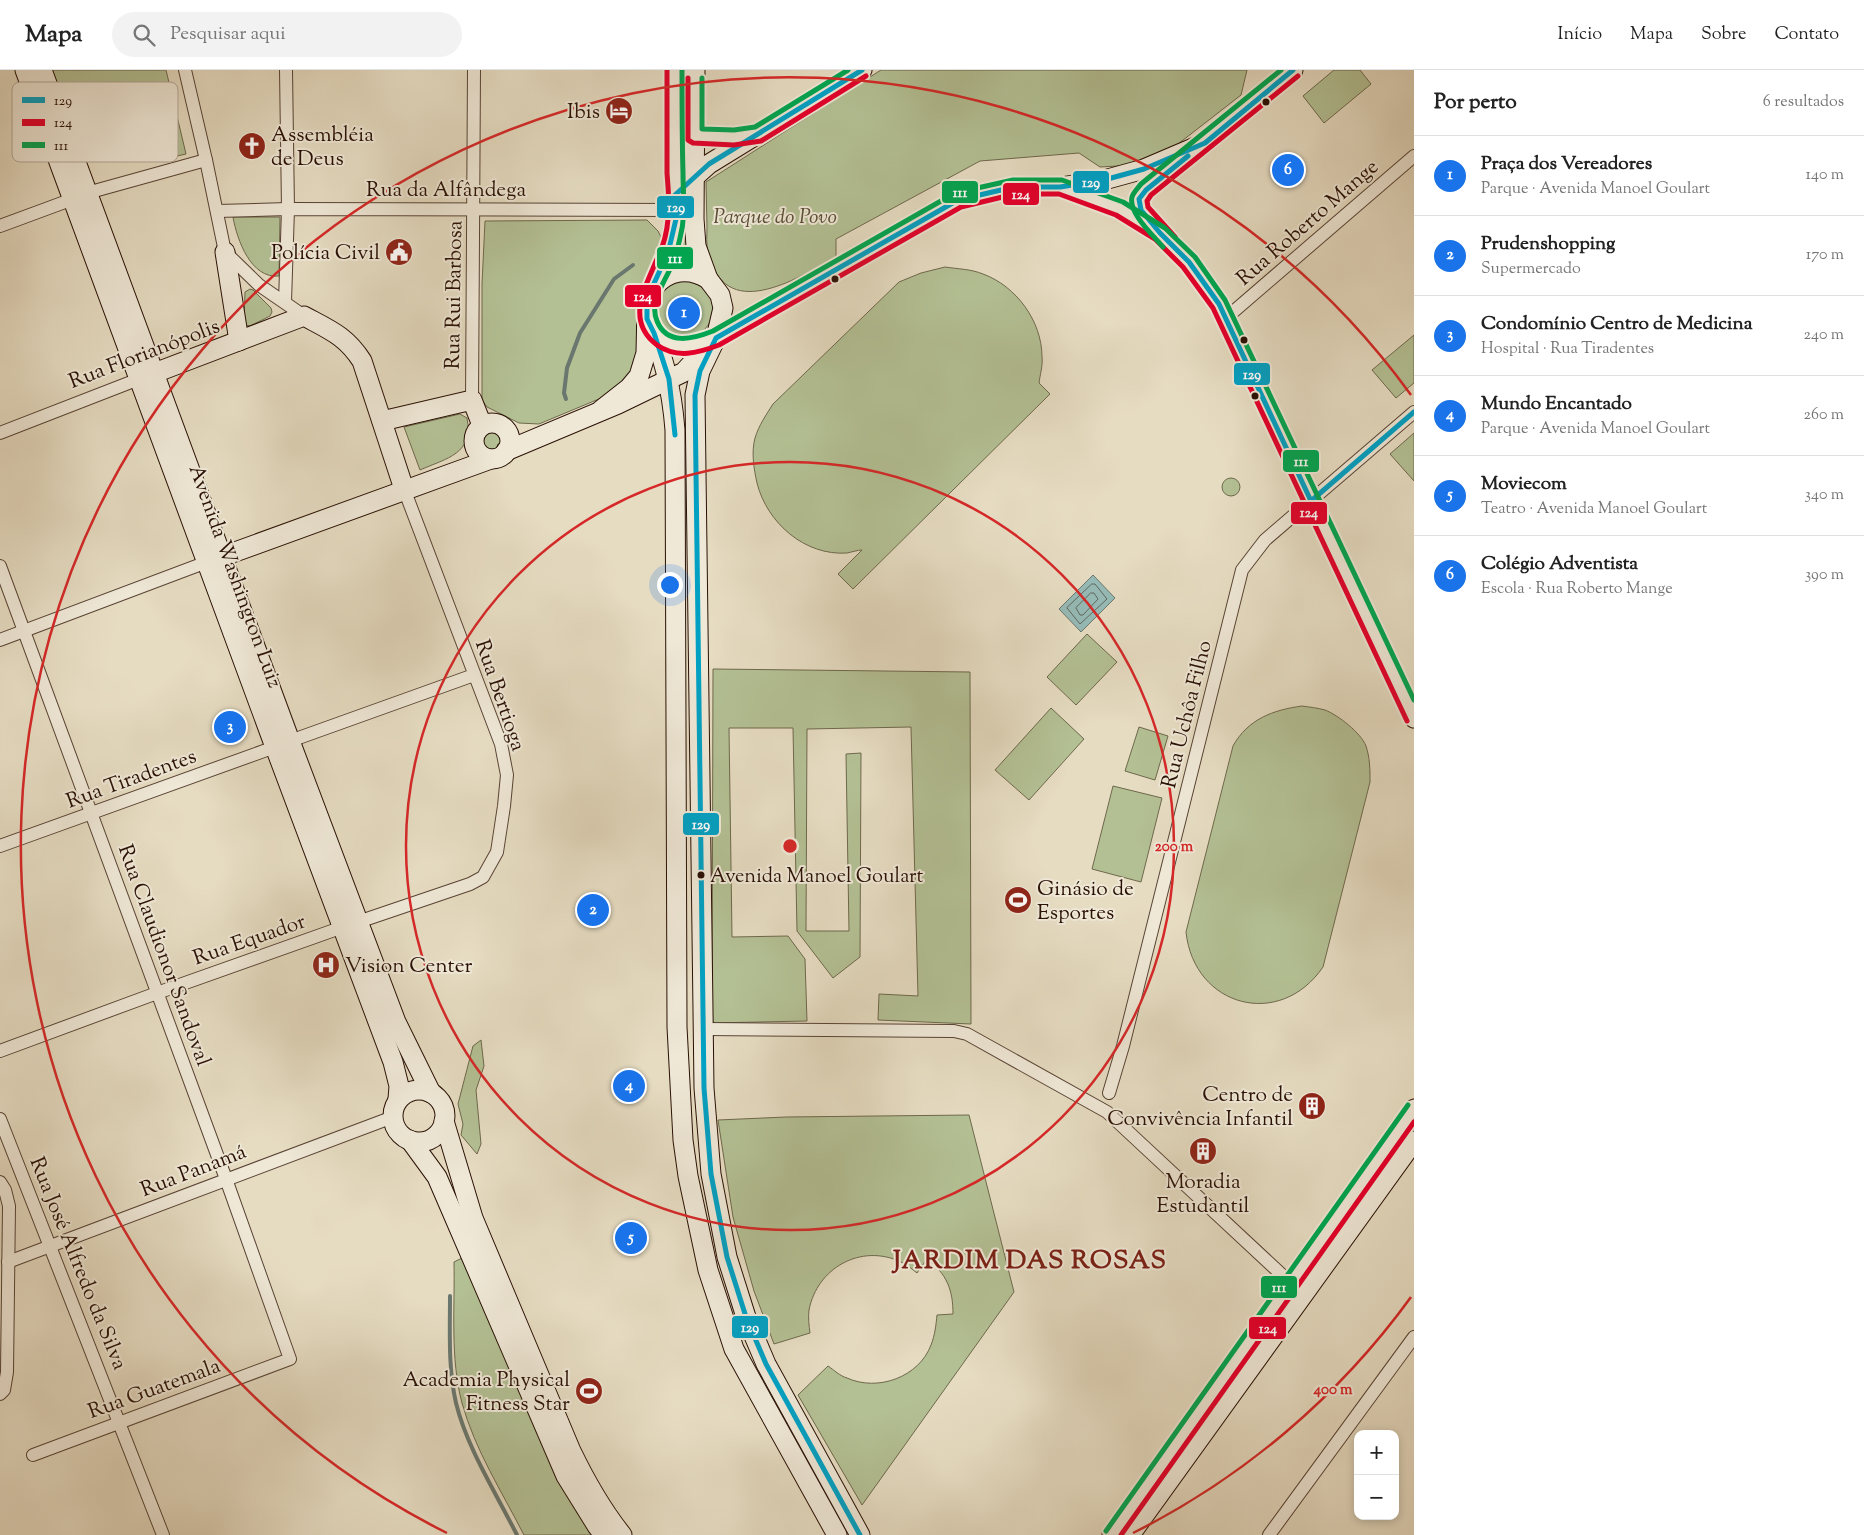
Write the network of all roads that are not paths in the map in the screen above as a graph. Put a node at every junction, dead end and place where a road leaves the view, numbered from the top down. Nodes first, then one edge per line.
1 (25, 70) edge
2 (42, 70) edge
3 (185, 70) edge
4 (286, 70) edge
5 (474, 70) edge
6 (674, 70) edge
7 (695, 70) edge
8 (862, 70) edge
9 (1293, 70) edge
10 (30, 82) edge
11 (46, 82) edge
12 (758, 134) junction
13 (694, 136) junction
14 (1204, 143) junction
15 (1414, 156) edge
16 (206, 160) junction
17 (65, 162) edge
18 (70, 162) edge
19 (694, 177) junction
20 (1060, 187) junction
21 (80, 196) junction
22 (675, 202) junction
23 (288, 209) junction
24 (474, 209) junction
25 (216, 211) junction
26 (0, 226) edge
27 (1160, 233) junction
28 (225, 252) junction
29 (708, 279) junction
30 (650, 292) junction
31 (285, 302) junction
32 (304, 316) junction
33 (1226, 318) junction
34 (651, 326) junction
35 (716, 338) junction
36 (239, 341) junction
37 (147, 376) junction
38 (669, 379) junction
39 (627, 399) junction
40 (472, 400) junction
41 (601, 410) junction
42 (1414, 412) edge
43 (674, 416) junction
44 (382, 421) junction
45 (486, 428) junction
46 (556, 430) junction
47 (0, 432) edge
48 (498, 455) junction
49 (424, 482) junction
50 (404, 489) junction
51 (1311, 500) junction
52 (214, 559) junction
53 (0, 566) edge
54 (24, 631) junction
55 (0, 640) edge
56 (474, 675) junction
57 (1414, 718) edge
58 (282, 744) junction
59 (92, 813) junction
60 (0, 846) edge
61 (350, 925) junction
62 (157, 992) junction
63 (703, 1029) junction
64 (0, 1051) edge
65 (431, 1093) junction
66 (1110, 1093) dead end
67 (396, 1108) junction
68 (1414, 1109) edge
69 (0, 1119) edge
70 (444, 1121) junction
71 (410, 1140) junction
72 (1414, 1141) edge
73 (226, 1178) junction
74 (0, 1182) edge
75 (50, 1246) junction
76 (8, 1262) junction
77 (1297, 1289) junction
78 (1414, 1337) edge
79 (290, 1359) joint
80 (0, 1394) edge
81 (120, 1422) junction
82 (555, 1431) junction
83 (565, 1454) junction
84 (33, 1455) dead end
85 (163, 1535) edge
86 (604, 1535) edge
87 (622, 1535) edge
88 (837, 1535) edge
89 (860, 1535) edge
90 (1112, 1535) edge
91 (1130, 1535) edge
92 (1268, 1535) edge

1 - 10 main road, Avenida Washington Luiz
2 - 11 main road, Avenida Washington Luiz
3 - 16 street
4 - 23 street
5 - 24 street, Rua Rui Barbosa
6 - 22 main road
7 - 13 main road
8 - 12 main road
9 - 14 main road
12 - 13 main road
12 - 19 main road
13 - 19 main road
14 - 20 main road
14 - 27 main road
15 - 33 street, Rua Roberto Mange
16 - 21 street
16 - 25 street
17 - 21 main road, Avenida Washington Luiz
18 - 21 main road, Avenida Washington Luiz
19 - 22 main road
19 - 29 main road
20 - 27 main road
20 - 35 main road
21 - 26 street
21 - 37 main road, Avenida Washington Luiz
22 - 24 street, Rua da Alfândega
22 - 30 main road
23 - 24 street, Rua da Alfândega
23 - 25 street, Rua da Alfândega
23 - 31 street
24 - 40 street, Rua Rui Barbosa
25 - 28 street
27 - 33 main road
28 - 31 street
28 - 36 main road
29 - 30 main road
29 - 35 main road
30 - 34 main road
31 - 32 street
32 - 36 main road, Rua Florianópolis
32 - 44 main road
33 - 51 main road
34 - 35 main road
34 - 38 main road
34 - 41 main road
35 - 38 main road
35 - 63 main road
36 - 37 main road, Rua Florianópolis
37 - 47 street, Rua Florianópolis
37 - 52 main road, Avenida Washington Luiz
38 - 39 main road
38 - 43 main road
39 - 41 main road
39 - 43 main road
40 - 44 main road
40 - 45 main road
41 - 46 main road
42 - 51 street, Rua Uchôa Filho
43 - 88 main road
44 - 50 main road
45 - 46 main road
45 - 48 main road
45 - 48 main road
45 - 49 main road
46 - 48 main road
48 - 49 main road
49 - 50 main road
50 - 52 main road
50 - 56 street, Rua Bertioga
51 - 57 main road
51 - 66 street, Rua Uchôa Filho
52 - 54 street
52 - 58 main road, Avenida Washington Luiz
53 - 54 street, Rua Claudionor Sandoval
54 - 55 street
54 - 59 street, Rua Claudionor Sandoval
56 - 58 street, Rua Tiradentes
56 - 61 street, Rua Bertioga
58 - 59 street, Rua Tiradentes
58 - 61 main road, Avenida Washington Luiz
59 - 60 street, Rua Tiradentes
59 - 62 street, Rua Claudionor Sandoval
61 - 62 street, Rua Equador
61 - 65 main road, Avenida Washington Luiz
61 - 67 main road, Avenida Washington Luiz
62 - 64 street, Rua Equador
62 - 73 street, Rua Claudionor Sandoval
63 - 77 street
63 - 89 main road
65 - 67 main road
65 - 70 main road
67 - 71 main road
67 - 73 street, Rua Panamá
68 - 77 main road
69 - 75 street, Rua José Alfredo da Silva
70 - 71 main road
70 - 82 main road
71 - 82 main road
72 - 77 main road
73 - 75 street, Rua Panamá
73 - 79 street, Rua Claudionor Sandoval
74 - 76 street
75 - 76 street, Rua Panamá
75 - 81 street, Rua José Alfredo da Silva
76 - 80 street
77 - 90 main road
77 - 91 main road
78 - 92 street
79 - 81 street, Rua Guatemala
81 - 84 street, Rua Guatemala
81 - 85 street, Rua José Alfredo da Silva
82 - 83 main road
83 - 86 main road
83 - 87 main road

